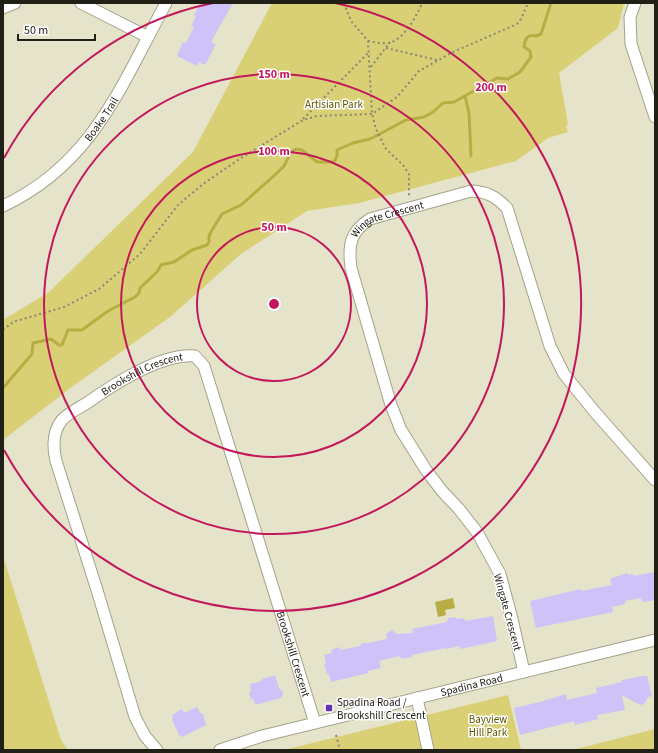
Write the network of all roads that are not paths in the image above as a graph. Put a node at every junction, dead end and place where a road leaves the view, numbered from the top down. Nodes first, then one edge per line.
1 (15, 3) edge
2 (81, 3) edge
3 (166, 3) edge
4 (635, 3) edge
5 (3, 8) edge
6 (148, 37) junction
7 (655, 117) edge
8 (3, 206) edge
9 (655, 480) edge
10 (655, 640) edge
11 (524, 672) junction
12 (417, 698) junction
13 (314, 723) junction
14 (157, 750) edge
15 (220, 750) edge
16 (428, 750) edge

1 - 5 street
2 - 6 street
3 - 6 street, Boake Trail
4 - 7 street
6 - 8 street, Boake Trail
9 - 11 street, Wingate Crescent
10 - 11 street, Spadina Road
11 - 12 street, Spadina Road
12 - 13 street, Spadina Road
12 - 16 street
13 - 14 street, Brookshill Crescent
13 - 15 street, Spadina Road

